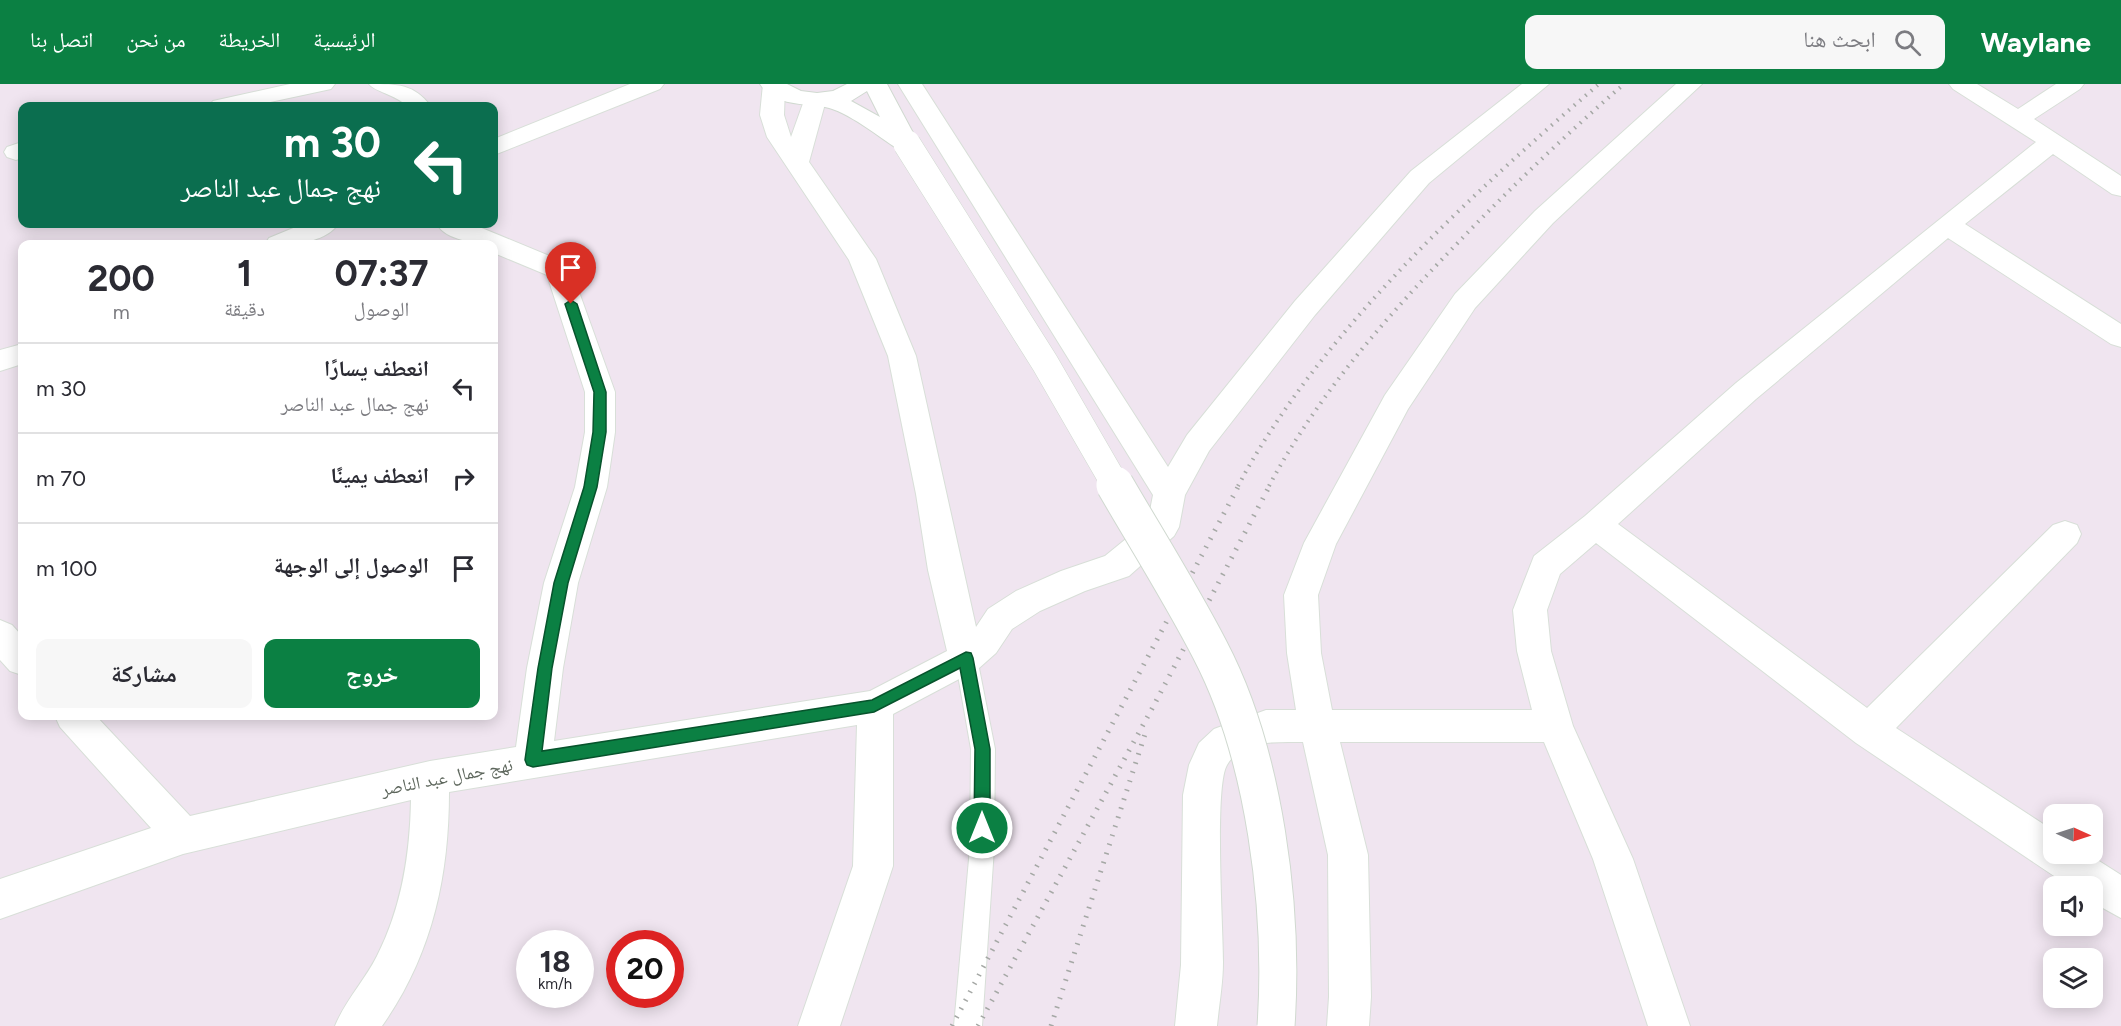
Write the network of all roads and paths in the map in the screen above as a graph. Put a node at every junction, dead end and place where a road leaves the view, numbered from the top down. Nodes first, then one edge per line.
1 (323, 84) edge
2 (381, 84) edge
3 (652, 84) edge
4 (862, 84) edge
5 (875, 84) edge
6 (910, 84) edge
7 (1538, 84) edge
8 (1690, 84) edge
9 (1961, 84) edge
10 (2072, 84) edge
11 (772, 85) edge
12 (820, 100) junction
13 (240, 102) edge
14 (416, 102) edge
15 (2018, 119) junction
16 (2052, 142) junction
17 (907, 144) junction
18 (498, 146) edge
19 (796, 162) junction
20 (2121, 188) edge
21 (1947, 225) junction
22 (316, 228) edge
23 (459, 228) edge
24 (287, 240) edge
25 (488, 240) edge
26 (498, 244) edge
27 (2121, 337) edge
28 (18, 355) edge
29 (0, 361) edge
30 (1169, 494) junction
31 (1596, 525) junction
32 (2065, 534) dead end
33 (0, 635) edge
34 (18, 655) edge
35 (966, 658) junction
36 (874, 706) junction
37 (77, 720) edge
38 (1317, 725) junction
39 (1555, 726) junction
40 (1869, 731) junction
41 (533, 760) junction
42 (430, 778) junction
43 (183, 836) junction
44 (2043, 846) edge
45 (2070, 864) edge
46 (2121, 898) edge
47 (0, 899) edge
48 (356, 1026) edge
49 (819, 1026) edge
50 (968, 1026) edge
51 (1196, 1026) edge
52 (1276, 1026) edge
53 (1348, 1026) edge
54 (1669, 1026) edge

1 - 13 street
2 - 14 street
3 - 18 street
4 - 12 street
5 - 17 street
6 - 30 street
7 - 30 street, نهج جمال عبد الناصر
8 - 38 street
9 - 15 street
10 - 15 street
11 - 12 street
11 - 19 street
12 - 17 street
12 - 19 street
15 - 16 street
16 - 20 street
16 - 21 street
17 - 52 street, bridge
19 - 35 street
21 - 27 street
21 - 31 street
22 - 24 street
23 - 25 street
26 - 41 street
28 - 29 street
30 - 35 street, نهج جمال عبد الناصر
31 - 39 street
31 - 40 street
32 - 40 street
33 - 34 street
35 - 36 street, نهج جمال عبد الناصر
35 - 50 lane
36 - 41 street, نهج جمال عبد الناصر
36 - 49 street
37 - 43 street
38 - 39 street
38 - 51 street
38 - 53 street
39 - 54 street
40 - 44 street
41 - 42 street, نهج جمال عبد الناصر
42 - 43 street, نهج جمال عبد الناصر
42 - 48 street
43 - 47 street, نهج جمال عبد الناصر
45 - 46 street

